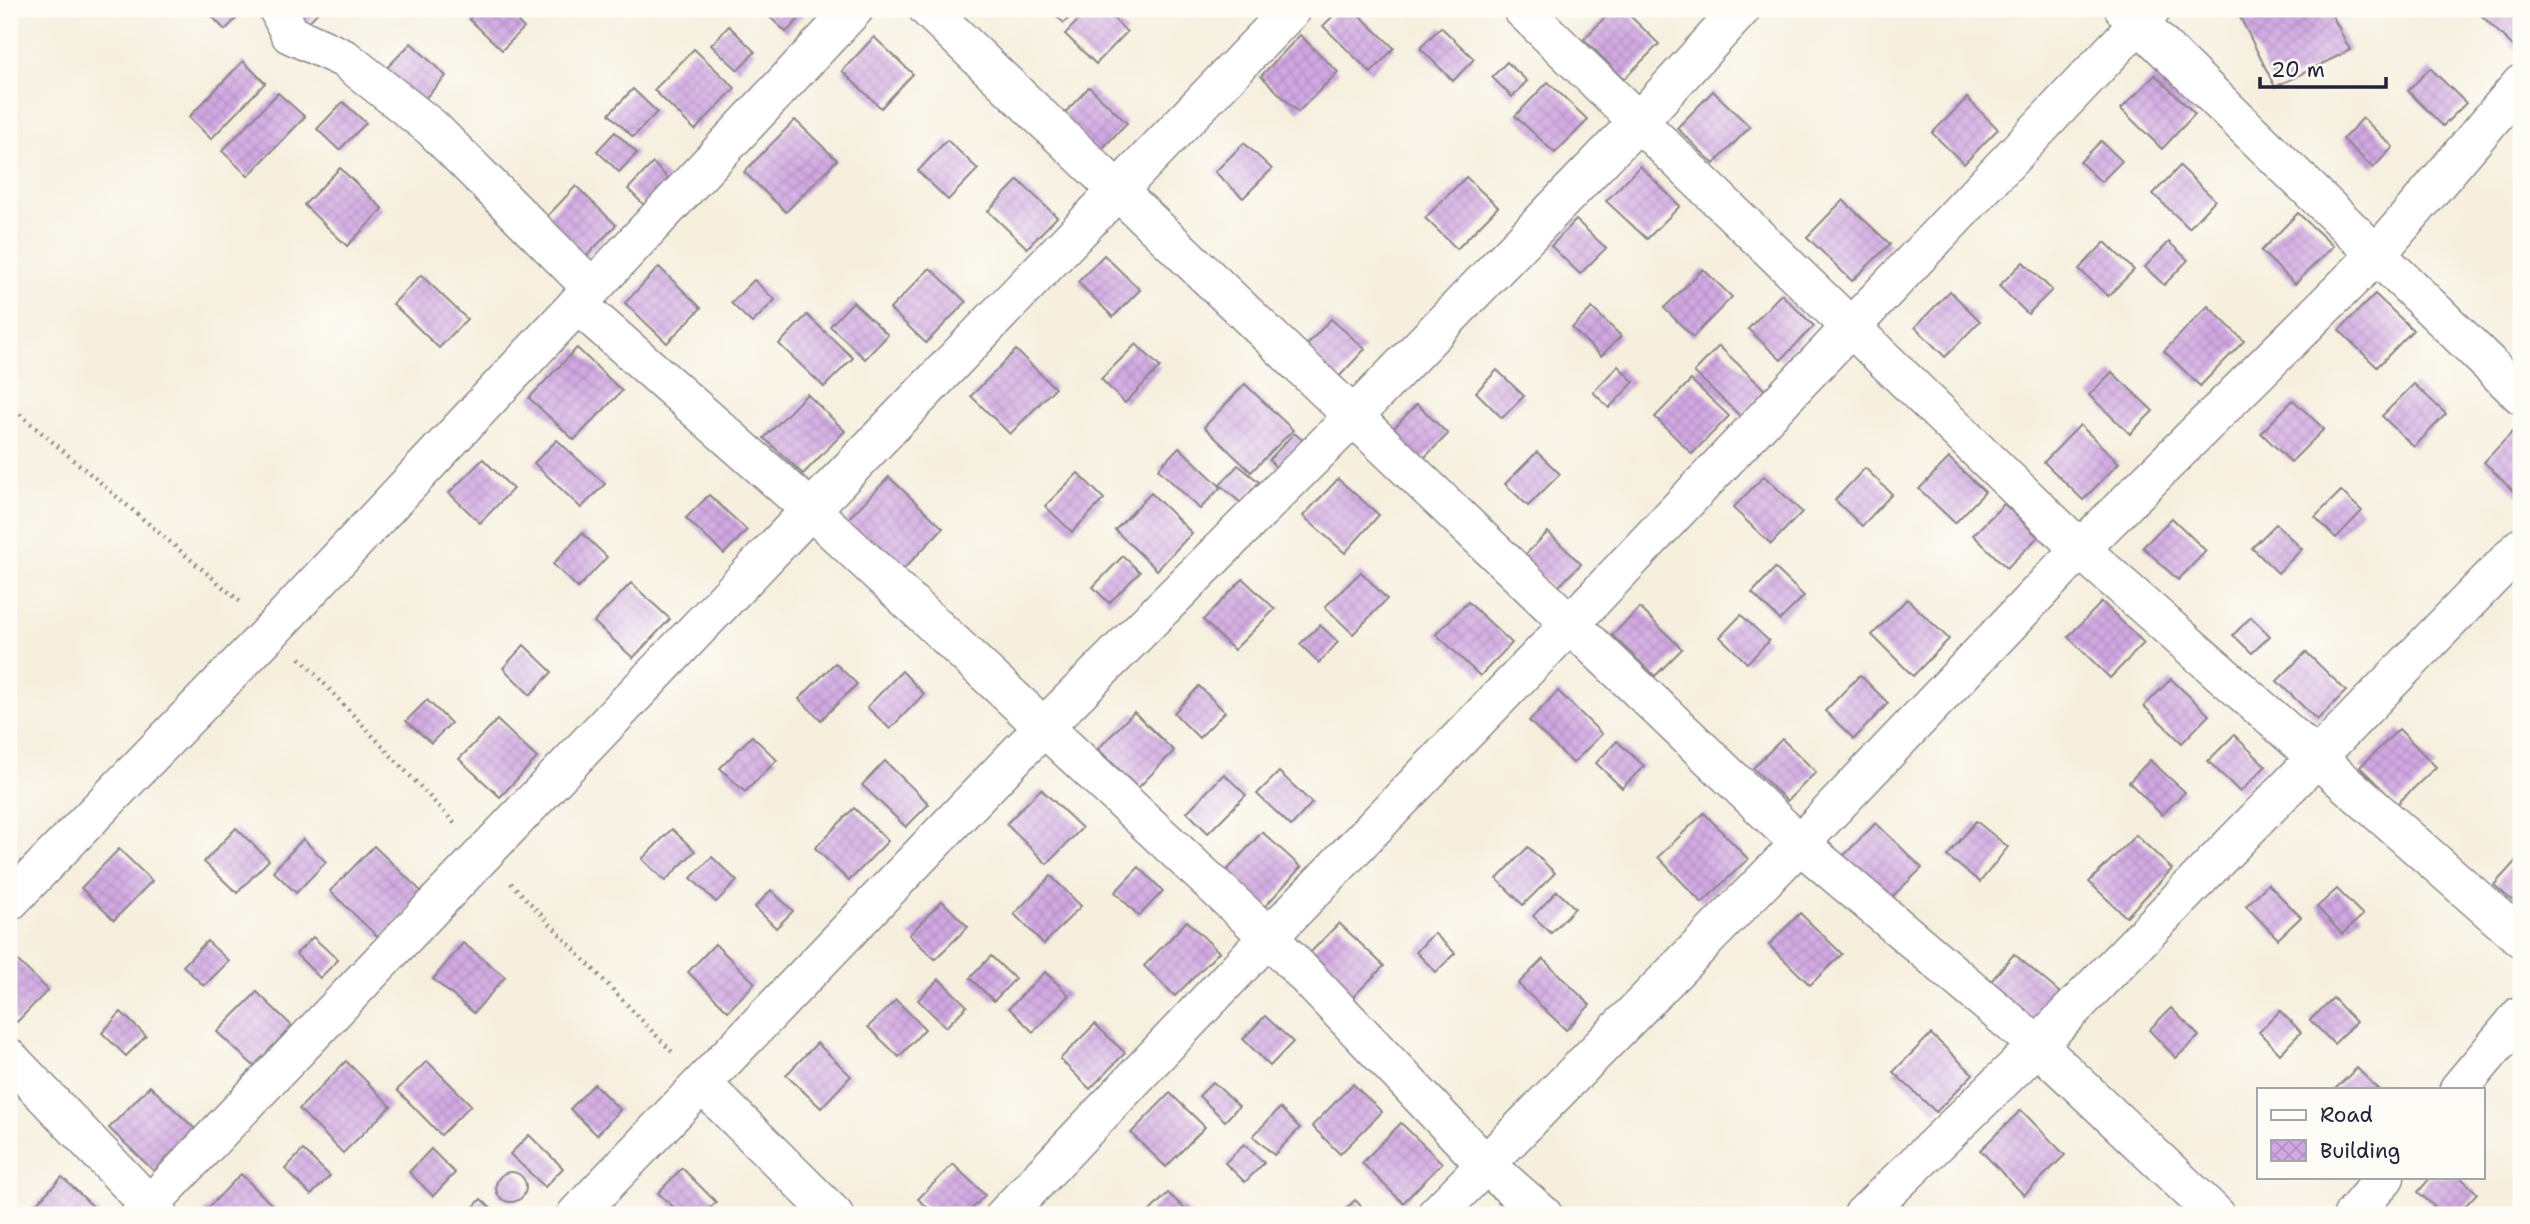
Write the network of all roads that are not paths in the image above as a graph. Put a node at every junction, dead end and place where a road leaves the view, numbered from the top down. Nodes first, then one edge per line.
1 (278, 9) edge
2 (854, 9) edge
3 (928, 9) edge
4 (1292, 9) edge
5 (1521, 9) edge
6 (1741, 9) edge
7 (2138, 13) edge
8 (2521, 83) edge
9 (1637, 123) junction
10 (1118, 191) junction
11 (2377, 254) junction
12 (585, 296) junction
13 (1850, 328) junction
14 (2521, 395) edge
15 (1354, 415) junction
16 (811, 510) junction
17 (2521, 547) edge
18 (2080, 549) junction
19 (1570, 624) junction
20 (1043, 728) junction
21 (2315, 758) junction
22 (1800, 844) junction
23 (9, 902) edge
24 (1269, 937) junction
25 (2521, 938) edge
26 (2521, 1015) edge
27 (2037, 1045) junction
28 (9, 1058) edge
29 (704, 1085) junction
30 (2460, 1088) edge
31 (1485, 1164) junction
32 (2384, 1178) edge
33 (150, 1212) edge
34 (576, 1215) edge
35 (834, 1215) edge
36 (1005, 1215) edge
37 (1437, 1215) edge
38 (1543, 1215) edge
39 (1863, 1215) edge
40 (2216, 1215) edge
41 (2353, 1215) edge

1 - 12 street
2 - 12 street
3 - 10 street
4 - 10 street
5 - 9 street
6 - 9 street
7 - 11 street
7 - 13 street
8 - 11 street
9 - 13 street
9 - 15 street
10 - 15 street
10 - 16 street
11 - 14 street
11 - 18 street
12 - 16 street
12 - 23 street
13 - 18 street
13 - 19 street
15 - 19 street
15 - 20 street
16 - 20 street
16 - 33 street
17 - 21 street
18 - 21 street
18 - 22 street
19 - 22 street
19 - 24 street
20 - 24 street
20 - 29 street
21 - 25 street
21 - 27 street
22 - 27 street
22 - 31 street
24 - 31 street
24 - 36 street
26 - 30 street
27 - 39 street
27 - 40 street
28 - 33 street
29 - 34 street
29 - 35 street
31 - 37 street
31 - 38 street
32 - 41 street

